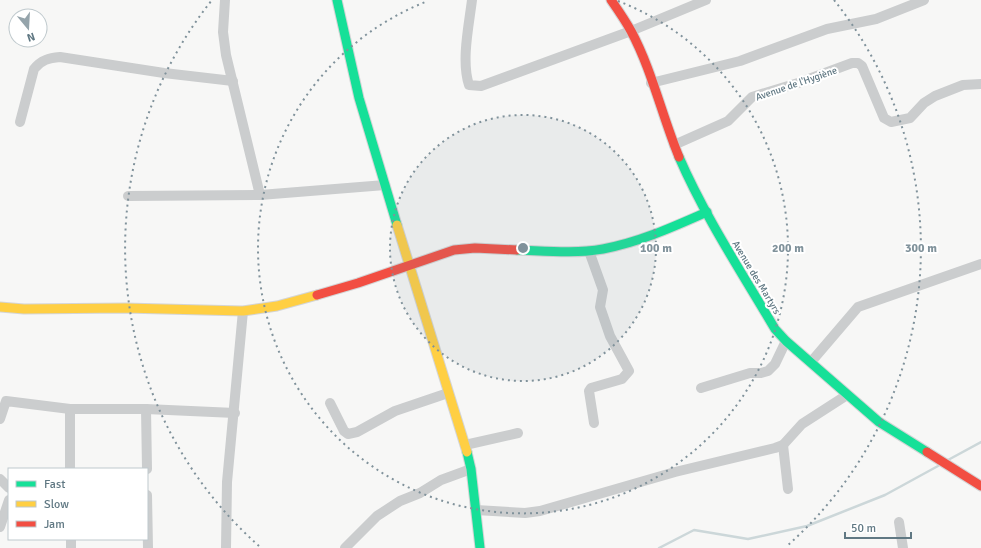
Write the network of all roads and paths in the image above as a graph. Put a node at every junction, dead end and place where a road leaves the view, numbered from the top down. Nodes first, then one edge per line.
1 (225, 0) edge
2 (337, 0) edge
3 (472, 0) edge
4 (611, 0) edge
5 (706, 0) edge
6 (924, 0) edge
7 (631, 30) junction
8 (233, 81) junction
9 (651, 83) junction
10 (981, 84) edge
11 (20, 122) dead end
12 (674, 145) junction
13 (384, 184) junction
14 (128, 196) dead end
15 (260, 196) junction
16 (707, 212) junction
17 (589, 251) junction
18 (981, 264) edge
19 (410, 266) junction
20 (0, 307) edge
21 (243, 311) junction
22 (786, 341) junction
23 (811, 362) junction
24 (701, 388) dead end
25 (448, 393) junction
26 (847, 395) junction
27 (3, 400) edge
28 (330, 403) dead end
29 (70, 409) junction
30 (146, 409) junction
31 (235, 413) junction
32 (0, 419) edge
33 (594, 423) dead end
34 (518, 433) dead end
35 (465, 445) junction
36 (783, 445) junction
37 (70, 468) edge
38 (147, 468) edge
39 (471, 469) junction
40 (0, 479) edge
41 (981, 486) edge
42 (8, 487) edge
43 (788, 489) dead end
44 (8, 503) edge
45 (476, 510) junction
46 (899, 522) dead end
47 (0, 527) edge
48 (226, 548) edge
49 (345, 548) edge
50 (480, 548) edge
51 (903, 548) edge

1 - 8 street
2 - 13 street
3 - 7 street
4 - 7 street, Avenue des Martyrs
5 - 7 street
6 - 9 street
7 - 9 street, Avenue des Martyrs
8 - 11 street
8 - 15 street
9 - 12 street, Avenue des Martyrs
10 - 12 street, Avenue de l'Hygiène
12 - 16 street, Avenue des Martyrs
13 - 15 street
13 - 19 street
14 - 15 street
16 - 17 street
16 - 22 street, Avenue des Martyrs
17 - 19 street
17 - 33 street
18 - 23 street
19 - 21 street
19 - 25 street
20 - 21 street
21 - 31 street
22 - 23 street, Avenue des Martyrs
22 - 24 street
23 - 26 street, Avenue des Martyrs
25 - 28 street
25 - 35 street
26 - 36 street
26 - 41 street, Avenue des Martyrs
27 - 29 street
27 - 32 street
29 - 30 street
29 - 37 street
30 - 31 street
30 - 38 street
31 - 48 street
34 - 35 street
35 - 39 street
36 - 43 street
36 - 45 street
39 - 45 street
39 - 49 street
40 - 42 street
44 - 47 street
45 - 50 street
46 - 51 street

